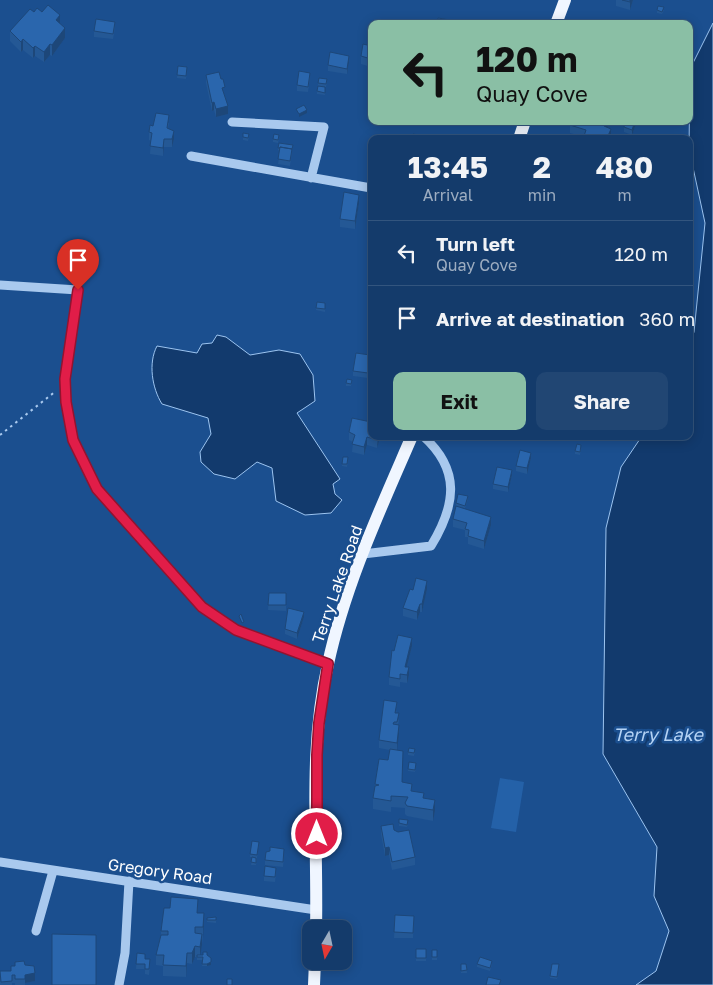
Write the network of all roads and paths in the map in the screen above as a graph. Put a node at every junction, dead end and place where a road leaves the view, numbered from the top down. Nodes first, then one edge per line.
1 (565, 0) edge
2 (558, 20) edge
3 (232, 122) dead end
4 (191, 156) dead end
5 (311, 178) junction
6 (368, 188) edge
7 (0, 285) edge
8 (66, 387) junction
9 (0, 435) edge
10 (410, 440) edge
11 (428, 440) edge
12 (363, 554) junction
13 (328, 664) junction
14 (0, 862) edge
15 (53, 870) junction
16 (129, 881) junction
17 (316, 910) junction
18 (316, 920) edge
19 (36, 931) dead end
20 (315, 970) edge
21 (118, 985) edge
22 (314, 985) edge

1 - 2 main road
3 - 5 street
4 - 5 street
5 - 6 street
7 - 8 street
8 - 9 path
8 - 13 street
10 - 12 main road, Terry Lake Road
11 - 12 street
12 - 13 main road, Terry Lake Road
13 - 17 main road, Terry Lake Road
14 - 15 street, Gregory Road
15 - 16 street, Gregory Road
15 - 19 street
16 - 17 street, Gregory Road
16 - 21 street
17 - 18 main road, Terry Lake Road
20 - 22 main road

